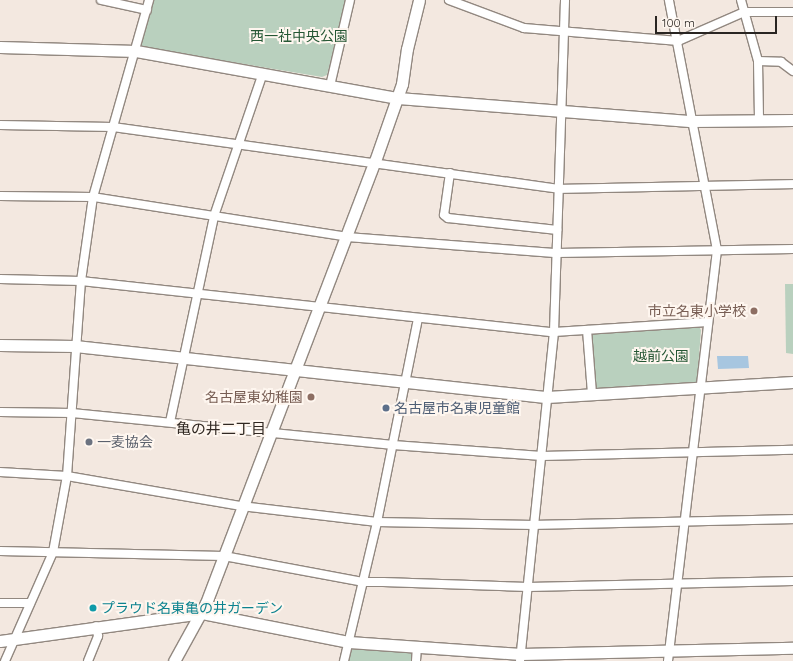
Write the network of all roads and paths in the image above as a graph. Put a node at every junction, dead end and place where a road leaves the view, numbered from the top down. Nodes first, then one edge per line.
1 (101, 0) edge
2 (150, 0) edge
3 (350, 0) edge
4 (419, 0) edge
5 (449, 0) edge
6 (564, 0) edge
7 (669, 0) edge
8 (741, 0) edge
9 (147, 10) junction
10 (744, 12) junction
11 (793, 12) edge
12 (564, 32) junction
13 (678, 41) junction
14 (0, 48) edge
15 (136, 51) junction
16 (758, 61) junction
17 (793, 71) edge
18 (263, 73) junction
19 (330, 86) junction
20 (398, 98) junction
21 (562, 111) junction
22 (760, 120) junction
23 (793, 120) edge
24 (692, 121) junction
25 (0, 125) edge
26 (113, 127) junction
27 (237, 144) junction
28 (375, 161) junction
29 (450, 173) junction
30 (793, 184) edge
31 (705, 186) junction
32 (559, 189) junction
33 (0, 196) edge
34 (93, 197) junction
35 (214, 216) junction
36 (557, 230) junction
37 (347, 237) junction
38 (793, 249) edge
39 (717, 250) junction
40 (557, 253) junction
41 (0, 280) edge
42 (80, 281) junction
43 (197, 293) junction
44 (319, 307) junction
45 (418, 319) junction
46 (708, 322) junction
47 (586, 330) junction
48 (554, 332) junction
49 (0, 345) edge
50 (75, 346) junction
51 (183, 358) junction
52 (294, 371) junction
53 (406, 382) junction
54 (793, 382) edge
55 (700, 388) junction
56 (592, 394) junction
57 (547, 397) junction
58 (0, 412) edge
59 (72, 414) junction
60 (170, 422) junction
61 (271, 432) junction
62 (393, 445) junction
63 (793, 450) edge
64 (694, 452) junction
65 (542, 456) junction
66 (0, 472) edge
67 (67, 476) junction
68 (241, 506) junction
69 (793, 519) edge
70 (686, 521) junction
71 (377, 522) junction
72 (535, 525) junction
73 (0, 551) edge
74 (53, 552) junction
75 (224, 556) junction
76 (793, 581) edge
77 (363, 582) junction
78 (677, 585) junction
79 (528, 587) junction
80 (0, 603) edge
81 (30, 603) junction
82 (202, 613) junction
83 (96, 626) junction
84 (16, 638) junction
85 (0, 641) edge
86 (349, 642) junction
87 (417, 647) junction
88 (793, 648) edge
89 (668, 656) edge
90 (521, 657) edge
91 (5, 661) edge
92 (88, 661) edge
93 (174, 661) edge
94 (344, 661) edge
95 (416, 661) edge

1 - 9 street
2 - 9 street
3 - 19 street
4 - 20 street
5 - 12 street
6 - 12 street
7 - 13 street
8 - 10 street
9 - 15 street
10 - 11 street
10 - 13 street
10 - 16 street
12 - 13 street
12 - 21 street
13 - 24 street
14 - 15 street
15 - 18 street
15 - 26 street
16 - 17 street
16 - 22 street
18 - 19 street
18 - 27 street
19 - 20 street
20 - 21 street
20 - 28 street
21 - 24 street
21 - 32 street
22 - 23 street
22 - 24 street
24 - 31 street
25 - 26 street
26 - 27 street
26 - 34 street
27 - 28 street
27 - 35 street
28 - 29 street
28 - 37 street
29 - 32 street
29 - 36 street
30 - 31 street
31 - 32 street
31 - 39 street
32 - 36 street
33 - 34 street
34 - 35 street
34 - 42 street
35 - 37 street
35 - 43 street
36 - 40 street
37 - 40 street
37 - 44 street
38 - 39 street
39 - 40 street
39 - 46 street
40 - 48 street
41 - 42 street
42 - 43 street
42 - 50 street
43 - 44 street
43 - 51 street
44 - 45 street
44 - 52 street
45 - 48 street
45 - 53 street
46 - 47 street
46 - 55 street
47 - 48 street
47 - 56 street
48 - 57 street
49 - 50 street
50 - 51 street
50 - 59 street
51 - 52 street
51 - 60 street
52 - 53 street
52 - 61 street
53 - 57 street
53 - 62 street
54 - 55 street
55 - 56 street
55 - 64 street
56 - 57 street
57 - 65 street
58 - 59 street
59 - 60 street
59 - 67 street
60 - 61 street
61 - 62 street
61 - 68 street
62 - 65 street
62 - 71 street
63 - 64 street
64 - 65 street
64 - 70 street
65 - 72 street
66 - 67 street
67 - 68 street
67 - 74 street
68 - 71 street
68 - 75 street
69 - 70 street
70 - 72 street
70 - 78 street
71 - 72 street
71 - 77 street
72 - 79 street
73 - 74 street
74 - 75 street
74 - 81 street
75 - 77 street
75 - 82 street
76 - 78 street
77 - 79 street
77 - 86 street
78 - 79 street
78 - 89 street
79 - 90 street
80 - 81 street
81 - 84 street
82 - 83 street
82 - 86 street
82 - 93 street
83 - 84 street
83 - 92 street
84 - 85 street
84 - 91 street
86 - 87 street
86 - 94 street
87 - 90 street
87 - 95 street
88 - 89 street
89 - 90 street

